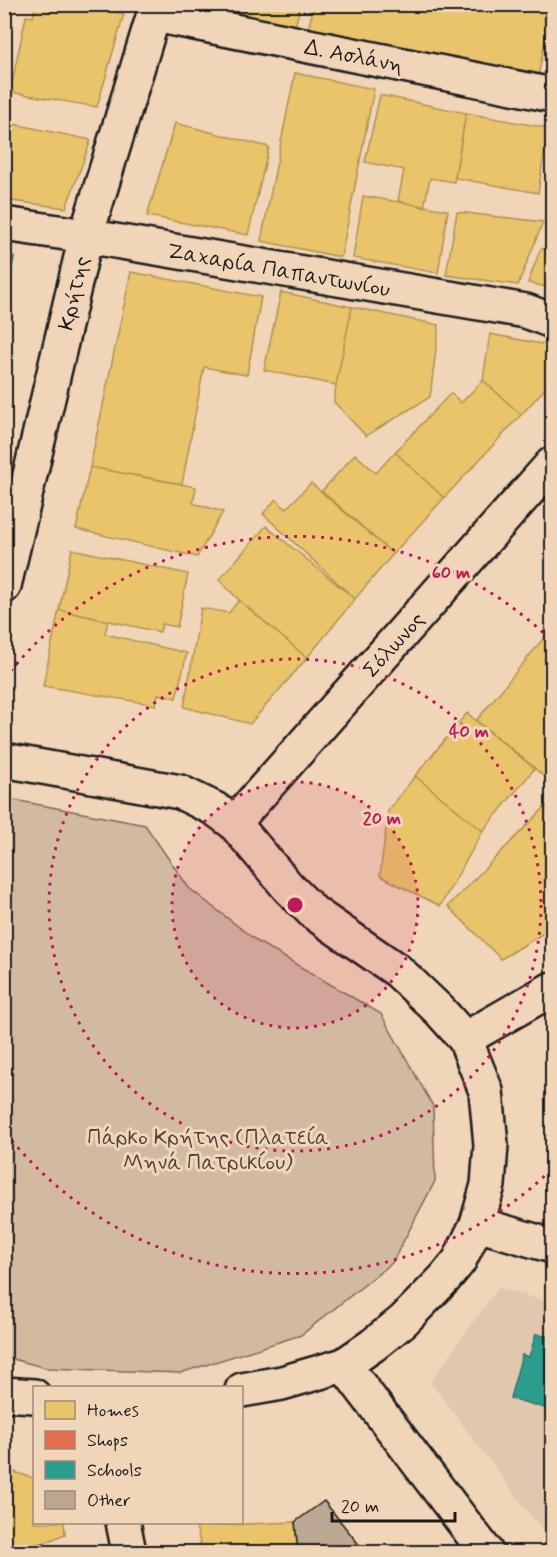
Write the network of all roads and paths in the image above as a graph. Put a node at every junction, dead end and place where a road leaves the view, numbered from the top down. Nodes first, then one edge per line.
1 (156, 10) edge
2 (552, 95) edge
3 (4, 224) edge
4 (86, 236) junction
5 (552, 321) edge
6 (552, 464) edge
7 (4, 586) edge
8 (4, 760) edge
9 (234, 823) junction
10 (552, 989) edge
11 (465, 1040) junction
12 (477, 1224) junction
13 (552, 1246) edge
14 (344, 1365) junction
15 (243, 1390) edge
16 (4, 1394) edge
17 (33, 1396) edge
18 (123, 1524) edge
19 (129, 1552) edge
20 (486, 1552) edge

1 - 2 street, Δ. Ασλάνη
1 - 4 street, Κρήτης
3 - 4 street, Ζαχαρία Παπαντωνίου
4 - 5 street, Ζαχαρία Παπαντωνίου
4 - 7 street, Κρήτης
6 - 9 street, Σόλωνος
8 - 9 street
9 - 11 street
10 - 11 street
11 - 12 street
12 - 13 street
12 - 14 street
14 - 15 street
14 - 20 street
16 - 17 street
18 - 19 street

